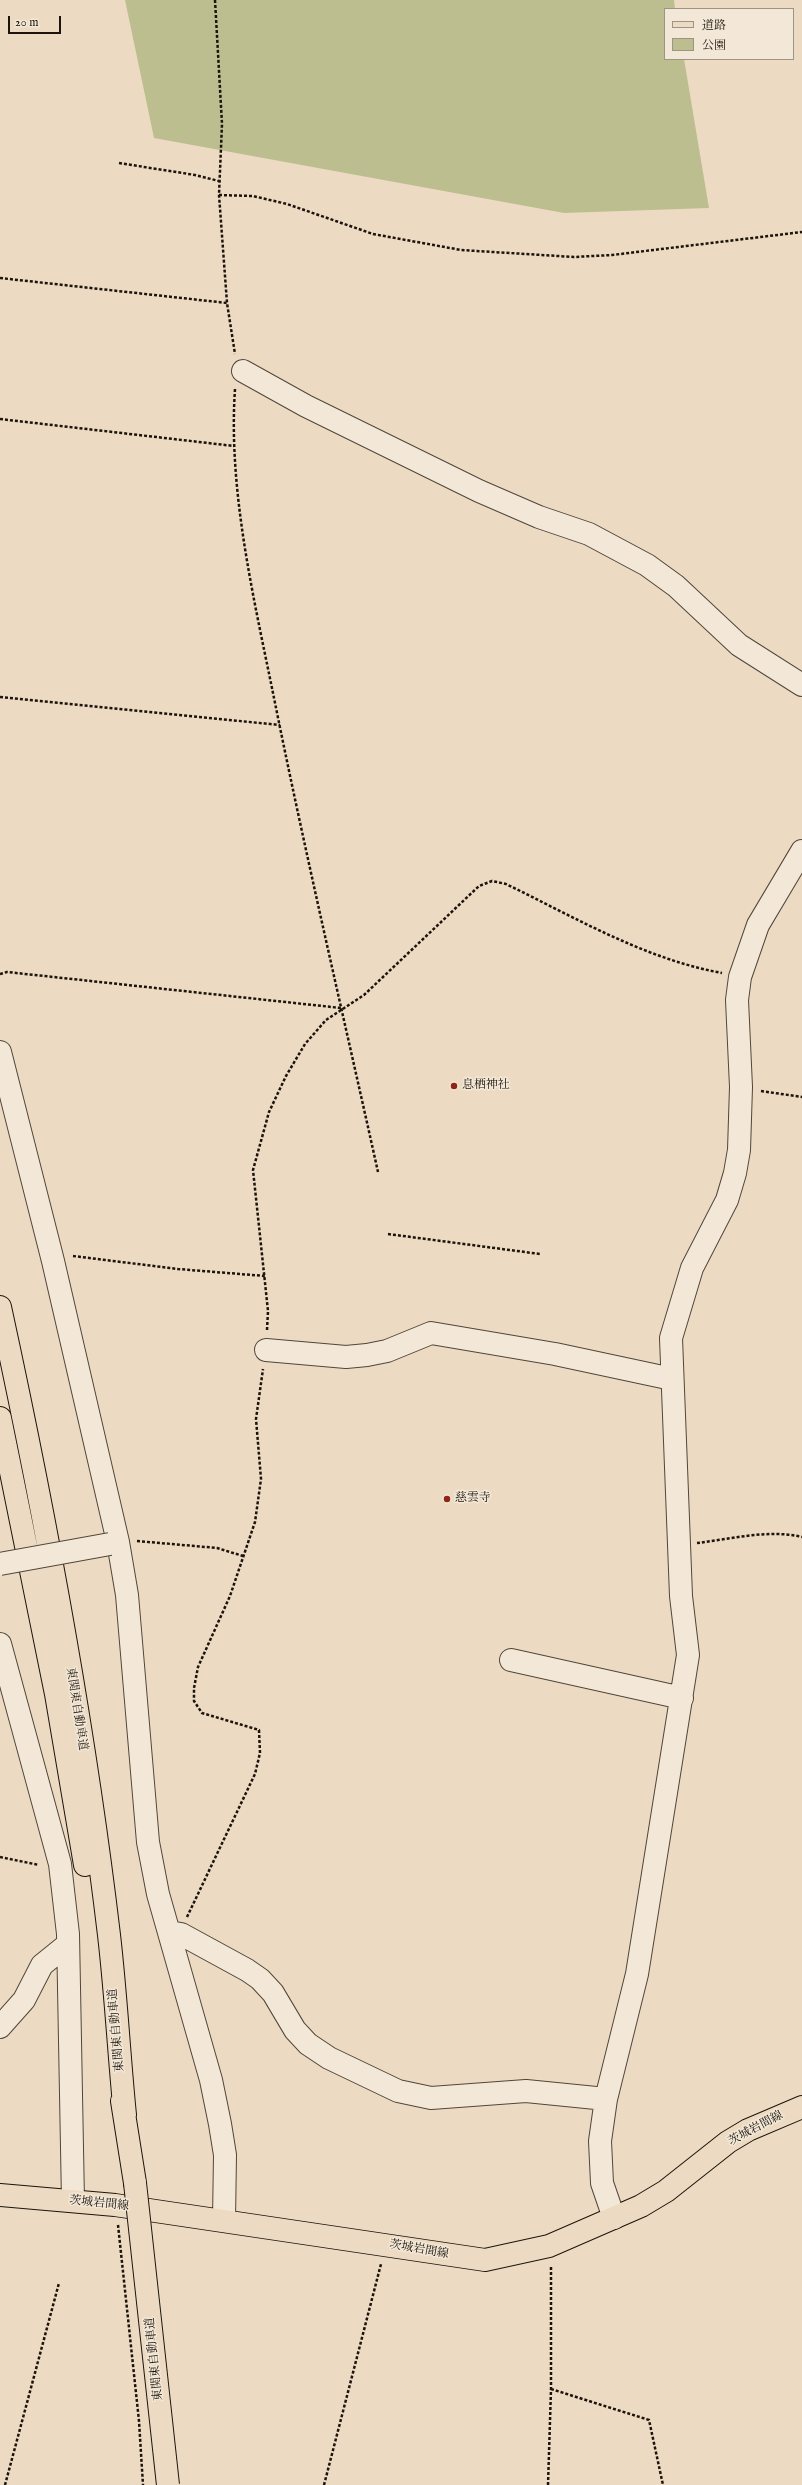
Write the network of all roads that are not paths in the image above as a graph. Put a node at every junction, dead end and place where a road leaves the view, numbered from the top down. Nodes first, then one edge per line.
1 (243, 370) road end
2 (802, 685) edge
3 (802, 851) edge
4 (0, 1052) edge
5 (0, 1307) edge
6 (266, 1350) road end
7 (672, 1379) junction
8 (0, 1418) edge
9 (114, 1543) junction
10 (0, 1564) edge
11 (0, 1644) edge
12 (510, 1660) dead end
13 (682, 1698) junction
14 (175, 1933) junction
15 (68, 1944) junction
16 (0, 2027) edge
17 (606, 2100) junction
18 (802, 2107) edge
19 (125, 2115) junction
20 (0, 2195) edge
21 (73, 2201) junction
22 (614, 2218) junction
23 (224, 2220) junction
24 (168, 2485) edge

1 - 2 street
3 - 7 street
4 - 9 street
5 - 19 main road, 東関東自動車道
6 - 7 street
7 - 13 street
8 - 19 main road, 東関東自動車道
9 - 10 street, bridge
9 - 14 street
11 - 15 street
12 - 13 street
13 - 17 street
14 - 17 street
14 - 23 street
15 - 16 street
15 - 21 street
17 - 22 street
18 - 22 main road, 茨城岩間線
19 - 24 main road, 東関東自動車道, bridge
20 - 21 main road, 茨城岩間線
21 - 23 main road, 茨城岩間線
22 - 23 main road, 茨城岩間線

